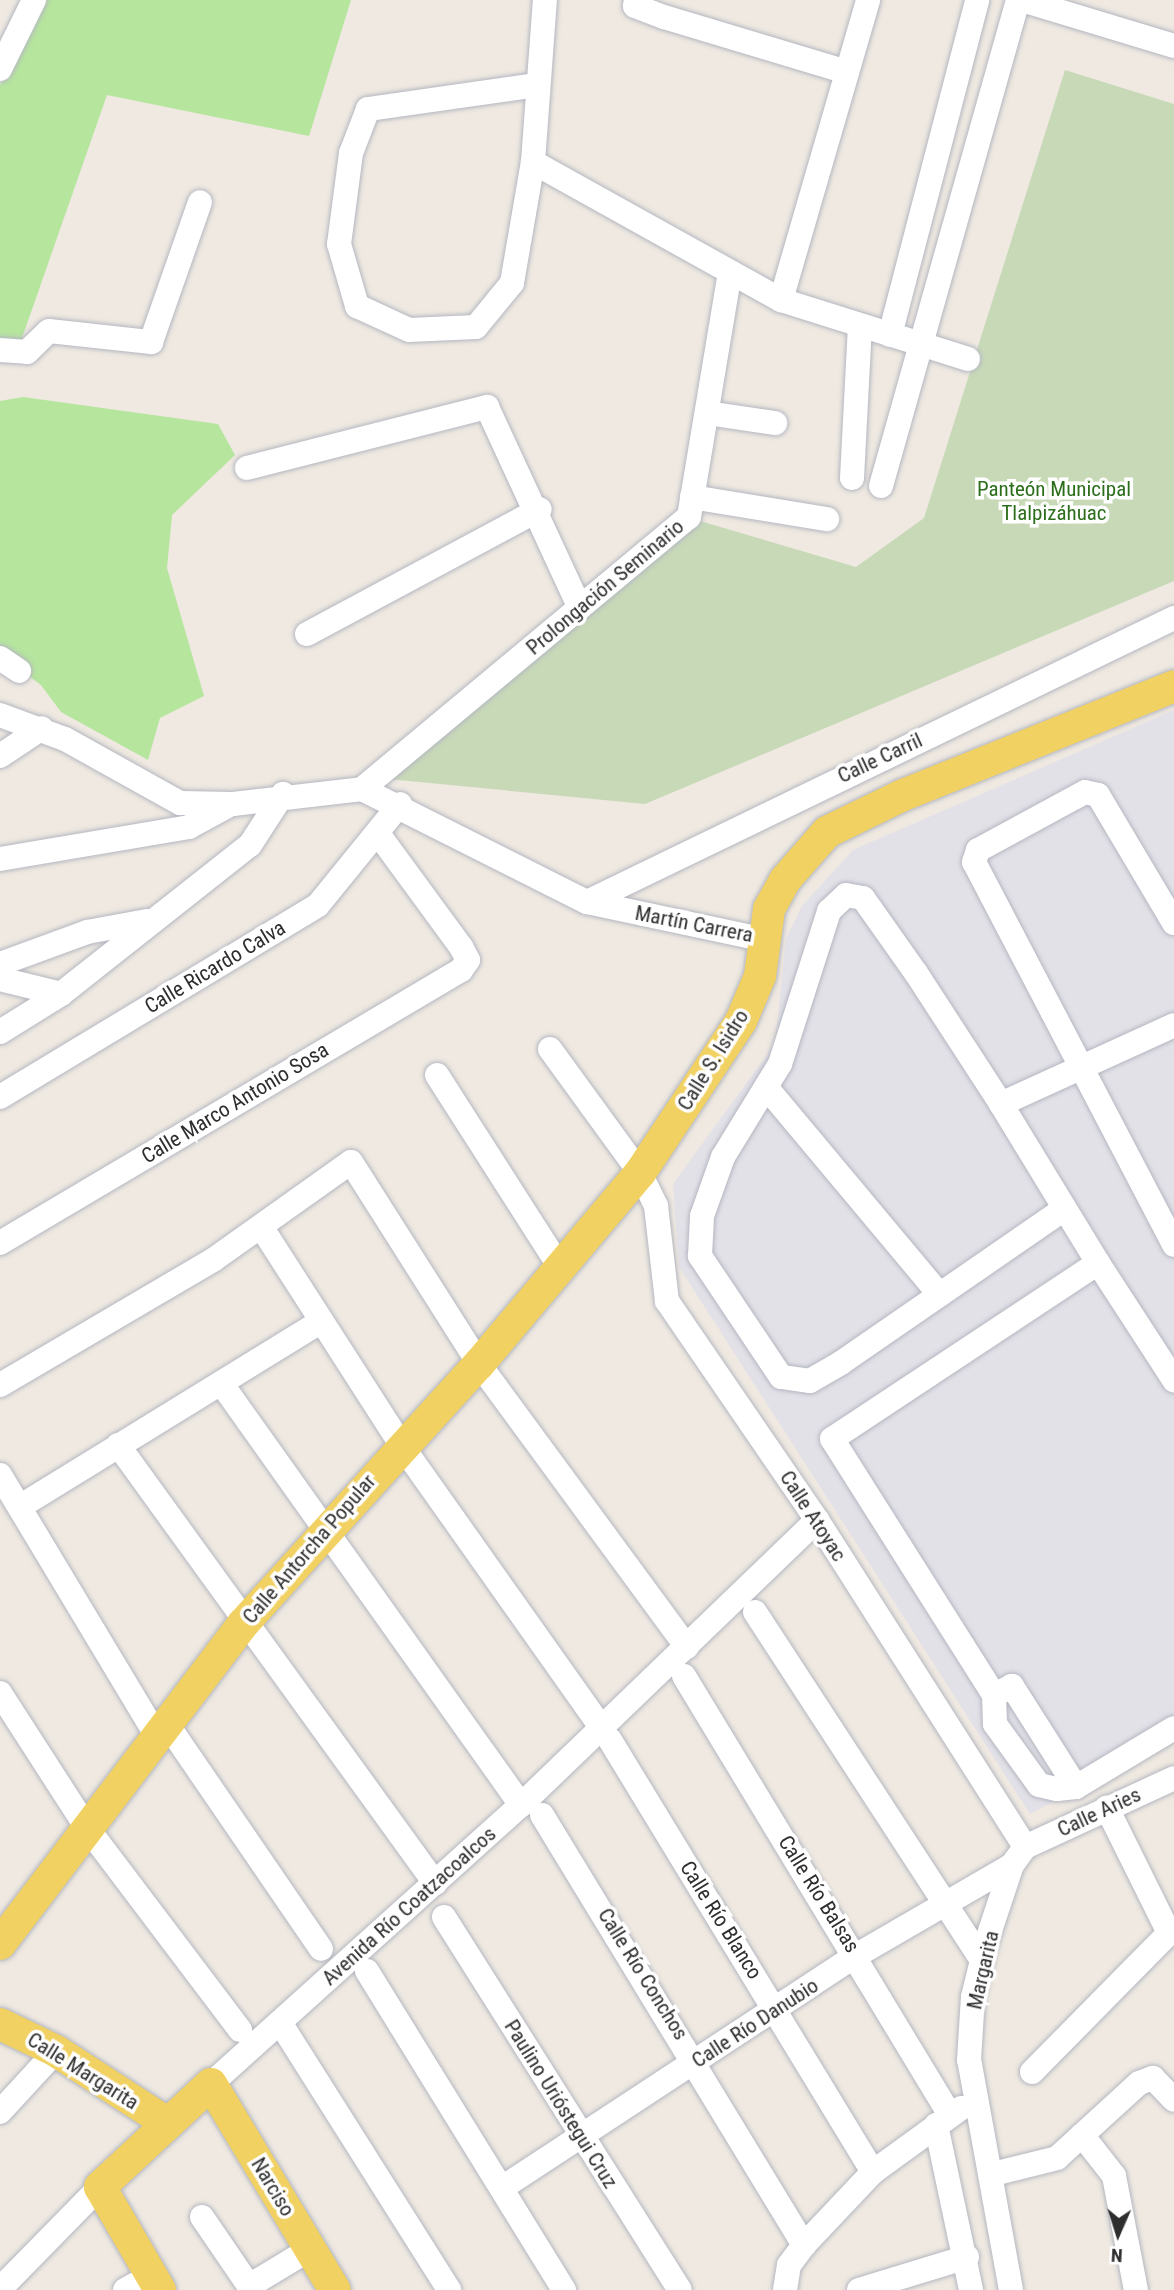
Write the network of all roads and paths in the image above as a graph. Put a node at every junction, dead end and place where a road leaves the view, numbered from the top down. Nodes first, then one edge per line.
1 (34, 0) edge
2 (545, 0) edge
3 (868, 0) edge
4 (977, 0) edge
5 (1020, 0) edge
6 (635, 3) edge
7 (1075, 5) edge
8 (1174, 46) edge
9 (962, 56) junction
10 (999, 67) junction
11 (0, 69) edge
12 (847, 72) junction
13 (537, 85) junction
14 (944, 117) junction
15 (980, 129) junction
16 (533, 162) junction
17 (930, 176) junction
18 (963, 186) junction
19 (201, 202) dead end
20 (904, 270) junction
21 (730, 273) junction
22 (936, 278) junction
23 (781, 300) junction
24 (860, 326) junction
25 (890, 335) junction
26 (918, 345) junction
27 (0, 350) edge
28 (968, 359) dead end
29 (707, 413) junction
30 (775, 423) dead end
31 (247, 468) dead end
32 (852, 478) dead end
33 (881, 486) dead end
34 (692, 497) junction
35 (540, 509) junction
36 (827, 519) dead end
37 (580, 608) junction
38 (1174, 618) edge
39 (307, 634) dead end
40 (1174, 686) edge
41 (0, 715) edge
42 (42, 728) junction
43 (0, 756) edge
44 (362, 789) junction
45 (284, 794) junction
46 (233, 804) junction
47 (400, 804) junction
48 (379, 835) junction
49 (0, 859) edge
50 (587, 902) junction
51 (151, 920) junction
52 (1174, 923) edge
53 (761, 939) junction
54 (0, 964) edge
55 (0, 979) edge
56 (61, 994) junction
57 (1174, 1025) edge
58 (0, 1032) edge
59 (550, 1049) dead end
60 (1080, 1068) junction
61 (437, 1075) dead end
62 (766, 1087) junction
63 (0, 1097) edge
64 (1001, 1104) junction
65 (640, 1173) junction
66 (1064, 1209) junction
67 (262, 1228) junction
68 (0, 1243) edge
69 (1174, 1245) edge
70 (1098, 1263) junction
71 (561, 1269) junction
72 (940, 1295) junction
73 (319, 1323) junction
74 (479, 1364) junction
75 (1174, 1380) edge
76 (221, 1383) junction
77 (0, 1385) edge
78 (118, 1445) junction
79 (402, 1446) junction
80 (0, 1475) edge
81 (21, 1506) junction
82 (817, 1520) junction
83 (322, 1530) junction
84 (755, 1612) dead end
85 (243, 1624) junction
86 (687, 1647) junction
87 (684, 1676) dead end
88 (0, 1693) edge
89 (994, 1695) junction
90 (160, 1727) junction
91 (1174, 1728) edge
92 (606, 1733) junction
93 (1174, 1778) edge
94 (1076, 1787) junction
95 (1107, 1808) junction
96 (531, 1810) junction
97 (85, 1825) junction
98 (1018, 1856) junction
99 (435, 1883) junction
100 (944, 1905) junction
101 (444, 1917) dead end
102 (2, 1934) edge
103 (321, 1949) dead end
104 (857, 1955) junction
105 (982, 1959) junction
106 (367, 1971) dead end
107 (776, 2009) junction
108 (0, 2024) edge
109 (281, 2024) junction
110 (240, 2030) dead end
111 (56, 2052) junction
112 (697, 2061) junction
113 (1032, 2072) dead end
114 (211, 2084) junction
115 (973, 2099) junction
116 (1174, 2100) edge
117 (0, 2112) edge
118 (943, 2120) junction
119 (164, 2121) junction
120 (1082, 2135) junction
121 (580, 2136) junction
122 (873, 2172) junction
123 (993, 2174) junction
124 (100, 2187) junction
125 (502, 2188) junction
126 (202, 2217) dead end
127 (804, 2245) junction
128 (310, 2249) junction
129 (967, 2257) junction
130 (145, 2285) edge
131 (0, 2289) edge
132 (335, 2290) edge
133 (449, 2290) edge
134 (564, 2290) edge
135 (680, 2290) edge
136 (785, 2290) edge
137 (859, 2290) edge
138 (971, 2290) edge
139 (1011, 2290) edge
140 (1136, 2290) edge

1 - 11 street
2 - 13 street
3 - 12 street
4 - 9 street
5 - 7 street
5 - 10 street
6 - 12 street
7 - 8 street
9 - 10 street
9 - 14 street
10 - 15 street
12 - 23 street
13 - 16 street
13 - 16 street
14 - 15 street
14 - 17 street
15 - 18 street
16 - 21 street
17 - 18 street
17 - 20 street
18 - 22 street
19 - 27 street
20 - 22 street
20 - 25 street
21 - 23 street
21 - 29 street, Prolongación Seminario
22 - 26 street
23 - 24 street
24 - 25 street
24 - 32 street
25 - 26 street
26 - 28 street
26 - 33 street
29 - 30 street
29 - 34 street, Prolongación Seminario
31 - 35 street
34 - 36 street
34 - 37 street, Prolongación Seminario
35 - 37 street
35 - 39 street
37 - 44 street, Prolongación Seminario
38 - 50 street, Calle Carril
40 - 53 main road, Martín Carrera
41 - 42 street
42 - 43 street
42 - 46 street
44 - 45 street
44 - 47 street, Martín Carrera
45 - 46 street
45 - 51 street
46 - 49 street
47 - 48 street, Calle Ricardo Calva
47 - 50 street, Martín Carrera
48 - 63 street, Calle Ricardo Calva
48 - 68 street, Calle Marco Antonio Sosa
50 - 53 street, Martín Carrera
51 - 54 street
51 - 56 street
52 - 60 street
53 - 65 main road, Calle S. Isidro
55 - 56 street
56 - 58 street
57 - 60 street
59 - 65 street, Calle Atoyac
60 - 64 street
60 - 69 street
61 - 71 street
62 - 64 street
62 - 72 street
62 - 72 street
64 - 66 street
65 - 71 main road, Calle Antorcha Popular
65 - 82 street, Calle Atoyac
66 - 70 street
66 - 72 street
67 - 73 street, Calle Río Blanco
67 - 74 street
67 - 77 street
70 - 75 street
70 - 89 street
71 - 74 main road, Calle Antorcha Popular
73 - 76 street
73 - 79 street, Calle Río Blanco
74 - 79 main road, Calle Antorcha Popular
74 - 86 street
76 - 78 street
76 - 83 street, Calle Río Conchos
78 - 81 street
78 - 85 street
79 - 83 main road, Calle Antorcha Popular
79 - 92 street, Calle Río Blanco
80 - 81 street
81 - 90 street
82 - 86 street, Avenida Río Coatzacoalcos
82 - 98 street, Calle Atoyac
83 - 85 main road, Calle Antorcha Popular
83 - 96 street, Calle Río Conchos
84 - 100 street
85 - 90 main road, Calle Antorcha Popular
85 - 99 street
86 - 92 street, Avenida Río Coatzacoalcos
87 - 104 street, Calle Río Balsas
88 - 97 street
89 - 94 street
89 - 94 street
90 - 97 main road, Calle Antorcha Popular
90 - 103 street
91 - 94 street
92 - 96 street, Avenida Río Coatzacoalcos
92 - 107 street, Calle Río Blanco
93 - 95 street, Calle Aries
95 - 98 street, Calle Aries
95 - 113 street
96 - 99 street, Avenida Río Coatzacoalcos
96 - 112 street, Calle Río Conchos
97 - 102 main road, Calle Antorcha Popular
97 - 110 street
98 - 100 street, Calle Río Danubio
98 - 105 street, Margarita
99 - 109 street, Avenida Río Coatzacoalcos
100 - 104 street, Calle Río Danubio
100 - 105 street
101 - 121 street, Paulino Urióstegui Cruz
104 - 107 street, Calle Río Danubio
104 - 118 street, Calle Río Balsas
105 - 115 street, Margarita
106 - 125 street
107 - 112 street, Calle Río Danubio
107 - 122 street, Calle Río Blanco
108 - 111 main road, Calle Margarita
109 - 114 street, Avenida Río Coatzacoalcos
109 - 133 street
111 - 117 street
111 - 119 main road, Calle Margarita
112 - 121 street, Calle Río Danubio
112 - 127 street, Calle Río Conchos
114 - 119 main road, Avenida Río Coatzacoalcos
114 - 128 main road, Narciso
115 - 118 street
115 - 123 street, Margarita
116 - 120 street
118 - 122 street
118 - 129 street, Calle Río Balsas
119 - 124 main road, Avenida Río Coatzacoalcos
120 - 123 street
120 - 140 street
121 - 125 street, Calle Río Danubio
121 - 135 street, Paulino Urióstegui Cruz
122 - 127 street
123 - 139 street, Margarita
124 - 130 main road
124 - 131 street, Avenida Río Coatzacoalcos
125 - 134 street
126 - 128 street
127 - 136 street
128 - 132 main road, Narciso
129 - 137 street
129 - 138 street, Calle Río Balsas

